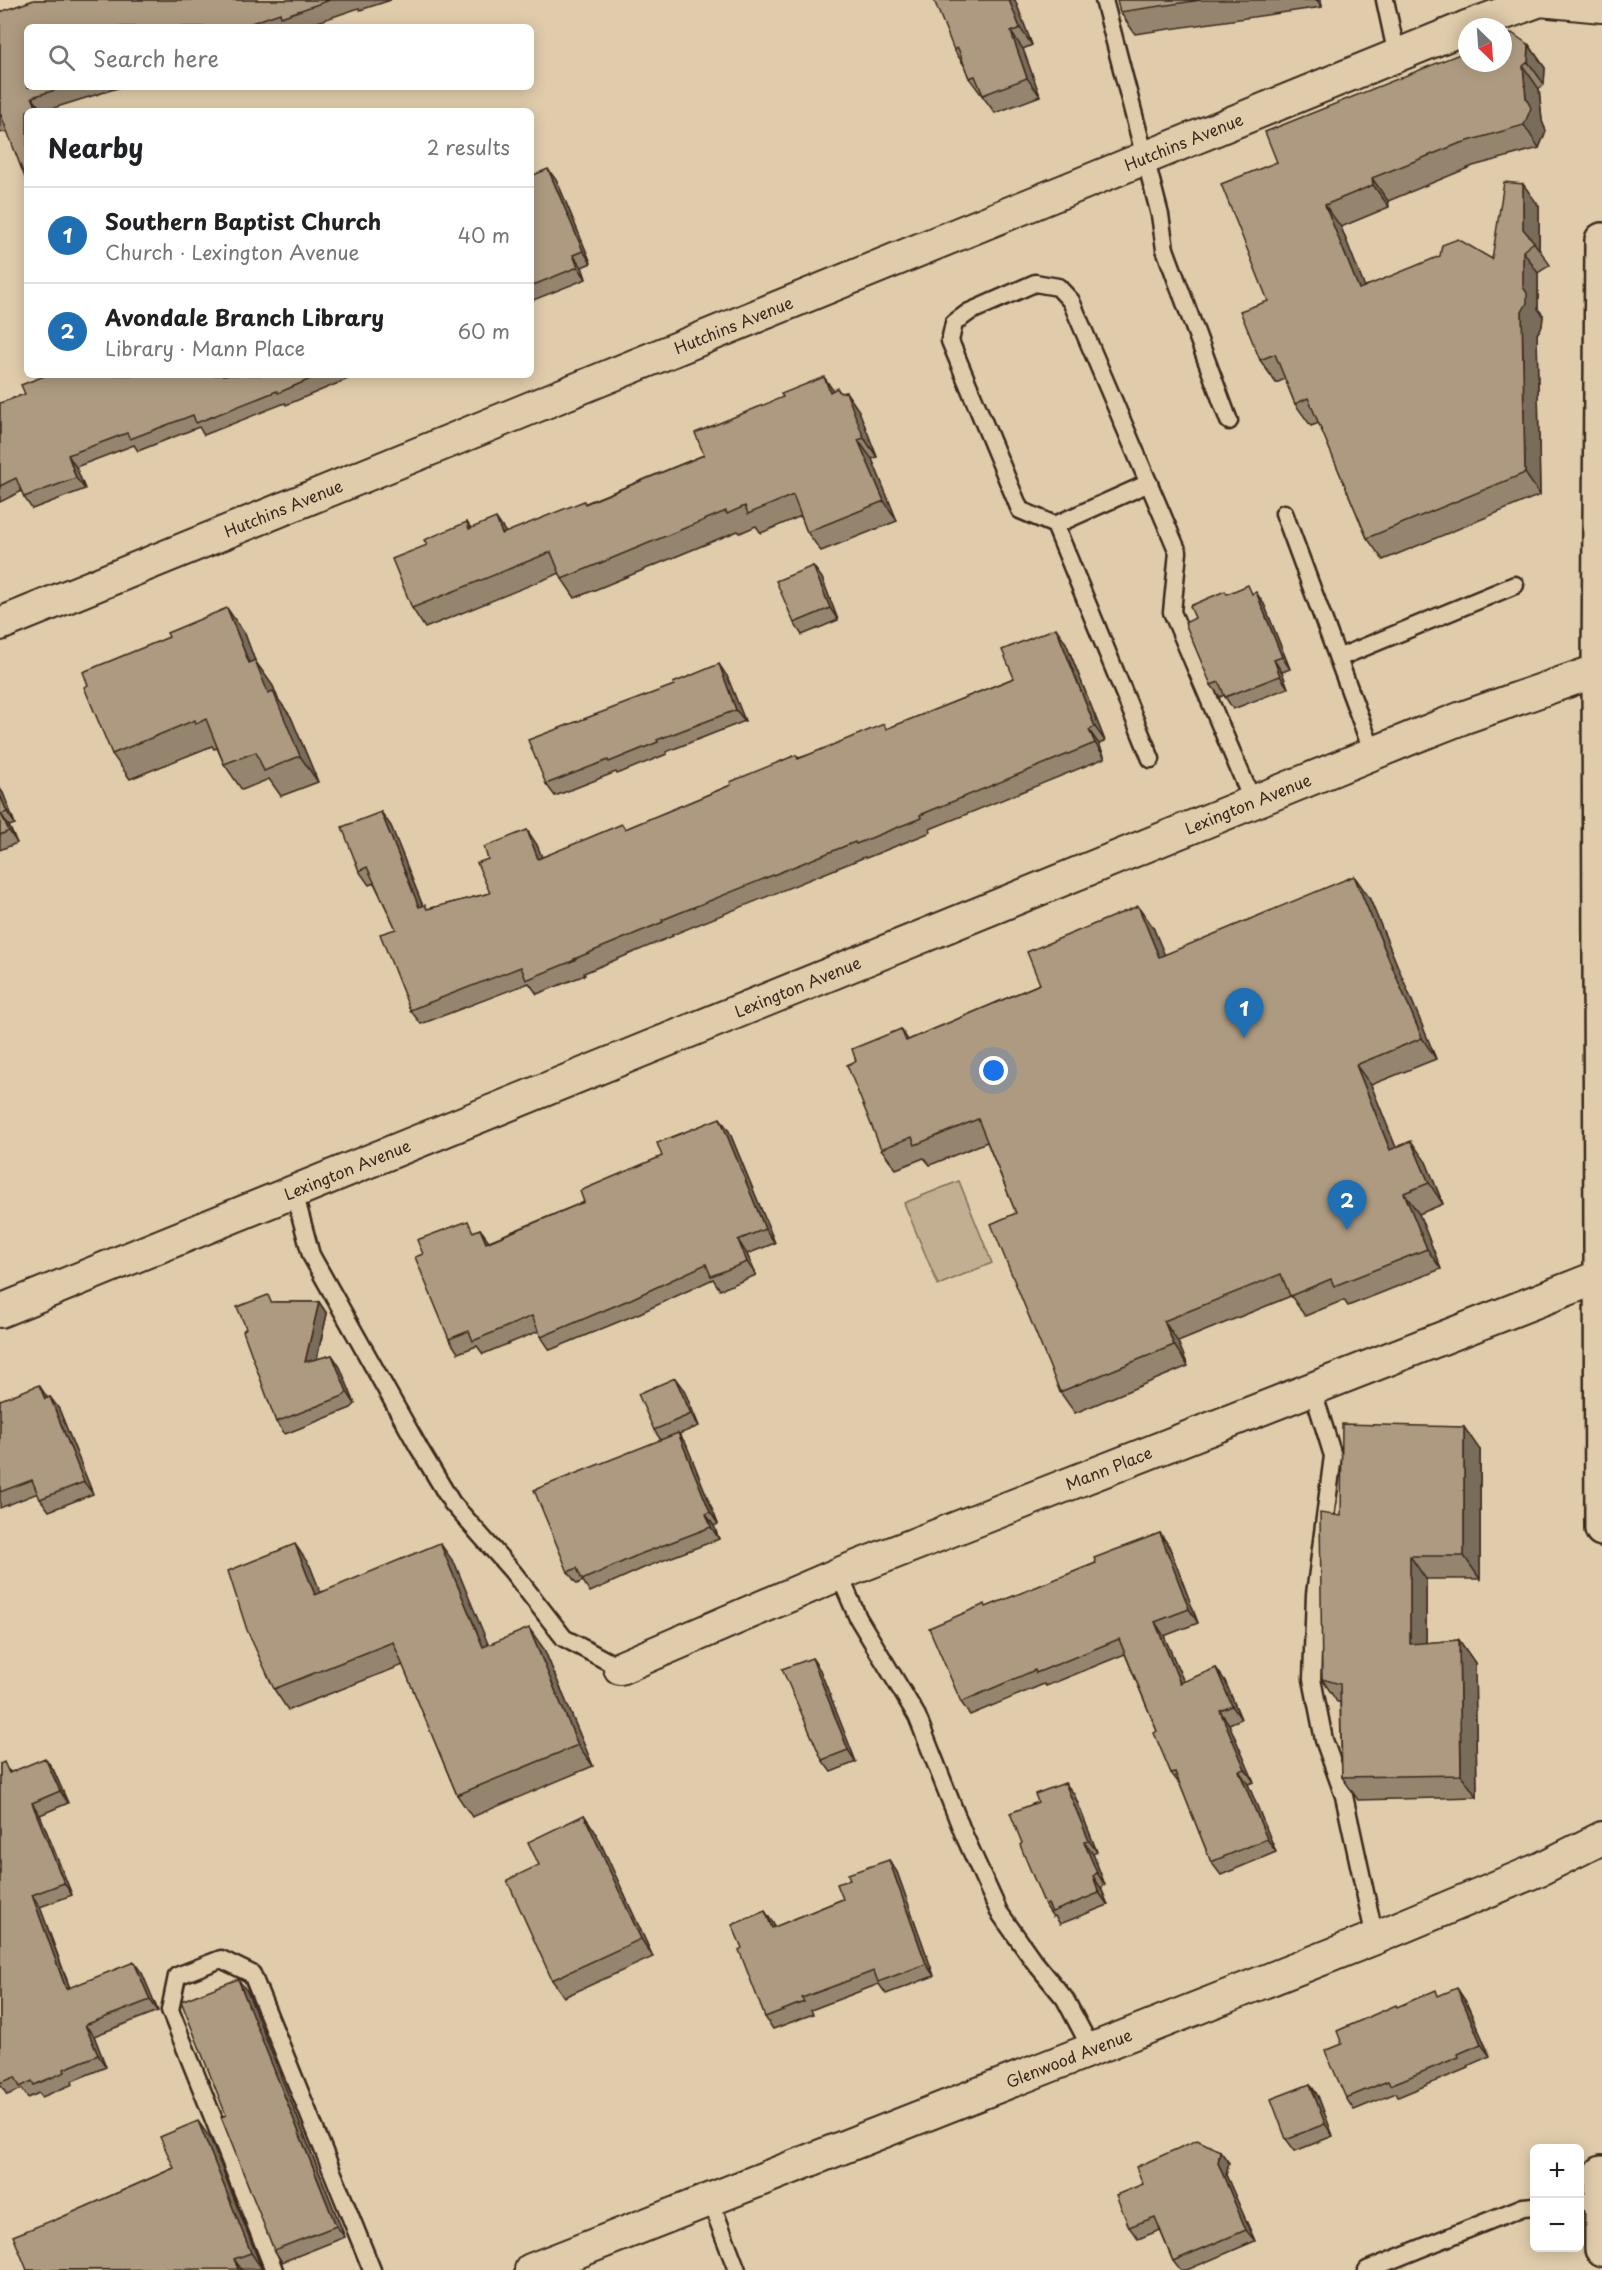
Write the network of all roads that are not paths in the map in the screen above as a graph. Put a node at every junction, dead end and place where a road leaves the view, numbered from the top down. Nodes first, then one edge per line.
1 (1104, 0) edge
2 (1384, 0) edge
3 (1602, 6) edge
4 (1488, 18) edge
5 (1458, 31) edge
6 (1397, 56) junction
7 (1146, 158) junction
8 (1602, 240) edge
9 (1602, 334) edge
10 (1601, 409) edge
11 (1229, 422) dead end
12 (1149, 483) junction
13 (1284, 513) dead end
14 (1055, 525) junction
15 (1515, 585) dead end
16 (0, 624) edge
17 (1338, 658) junction
18 (1599, 670) junction
19 (1373, 753) junction
20 (1151, 759) dead end
21 (1601, 770) edge
22 (1253, 802) junction
23 (294, 1192) junction
24 (1601, 1276) edge
25 (0, 1311) edge
26 (1312, 1388) junction
27 (1602, 1529) edge
28 (839, 1574) junction
29 (620, 1668) joint
30 (1602, 1838) edge
31 (1375, 1938) junction
32 (1092, 2049) junction
33 (1602, 2173) edge
34 (710, 2200) junction
35 (1601, 2200) edge
36 (1584, 2202) edge
37 (1530, 2206) edge
38 (1602, 2249) edge
39 (274, 2270) edge
40 (372, 2270) edge
41 (531, 2270) edge
42 (737, 2270) edge
43 (1366, 2270) edge

1 - 7 lane
2 - 6 lane
3 - 4 street, Hutchins Avenue
5 - 6 street, Hutchins Avenue
6 - 7 street, Hutchins Avenue
7 - 11 lane
7 - 16 street, Hutchins Avenue
8 - 9 main road
9 - 10 main road
10 - 18 main road
12 - 14 lane
12 - 14 lane
12 - 22 lane
13 - 17 lane
14 - 20 lane
15 - 17 lane
17 - 19 lane
18 - 19 street, Lexington Avenue
18 - 21 main road
19 - 22 street, Lexington Avenue
21 - 24 main road
22 - 23 street, Lexington Avenue
23 - 25 street, Lexington Avenue
23 - 29 lane
24 - 26 street, Mann Place
24 - 27 main road
26 - 28 street, Mann Place
26 - 31 lane
28 - 29 street, Mann Place
28 - 32 lane
30 - 31 street, Glenwood Avenue
31 - 32 street, Glenwood Avenue
32 - 34 street, Glenwood Avenue
33 - 35 main road
34 - 41 street, Glenwood Avenue
34 - 42 lane
35 - 36 lane
35 - 38 main road
37 - 43 lane
39 - 40 lane

